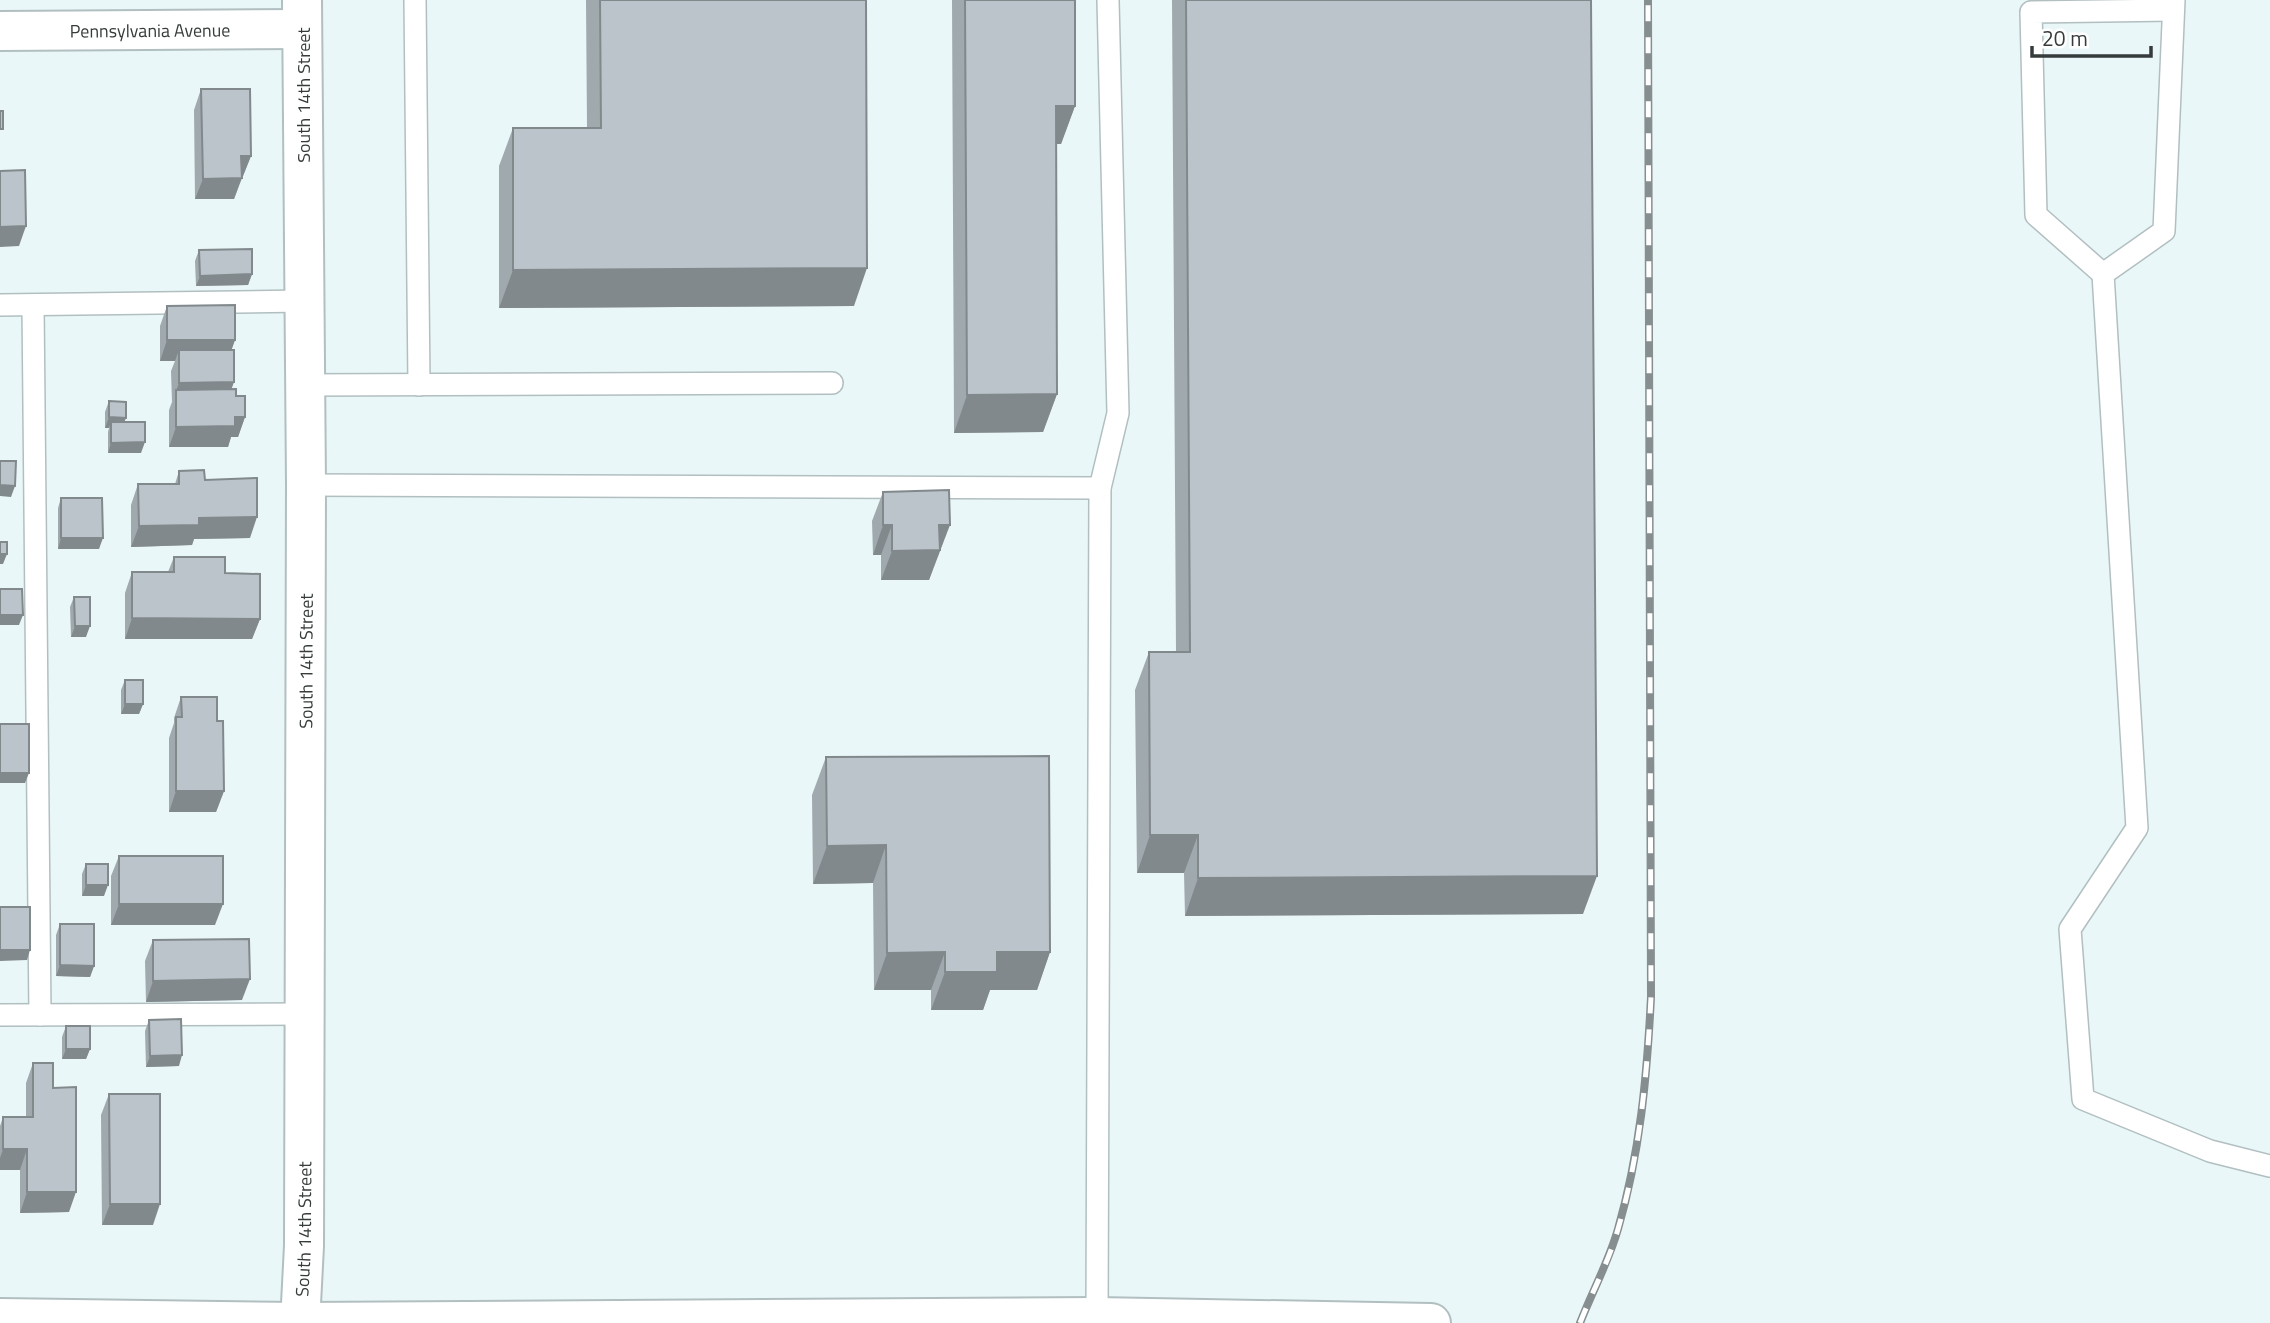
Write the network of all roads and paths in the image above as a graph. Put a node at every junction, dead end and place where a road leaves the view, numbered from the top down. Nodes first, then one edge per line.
1 (415, 0) edge
2 (1108, 0) edge
3 (2173, 5) edge
4 (302, 15) edge
5 (0, 31) edge
6 (2103, 274) junction
7 (304, 301) junction
8 (0, 305) edge
9 (33, 305) junction
10 (832, 383) dead end
11 (305, 384) junction
12 (419, 384) junction
13 (306, 485) junction
14 (1100, 488) junction
15 (305, 1014) junction
16 (0, 1015) edge
17 (40, 1015) junction
18 (2270, 1166) edge
19 (1097, 1317) junction
20 (0, 1318) edge
21 (1015, 1320) edge
22 (300, 1322) edge
23 (1431, 1323) edge

1 - 12 lane
2 - 14 lane
3 - 6 lane
3 - 6 lane
4 - 5 street, Pennsylvania Avenue
4 - 7 street, South 14th Street
6 - 18 lane
7 - 9 lane
7 - 11 street, South 14th Street
8 - 9 lane
9 - 17 lane
10 - 12 lane
11 - 12 lane
11 - 13 street, South 14th Street
13 - 14 lane
13 - 15 street, South 14th Street
14 - 19 lane
15 - 17 lane
15 - 22 street, South 14th Street
16 - 17 lane
19 - 21 street
19 - 23 street
20 - 22 street
21 - 22 street

